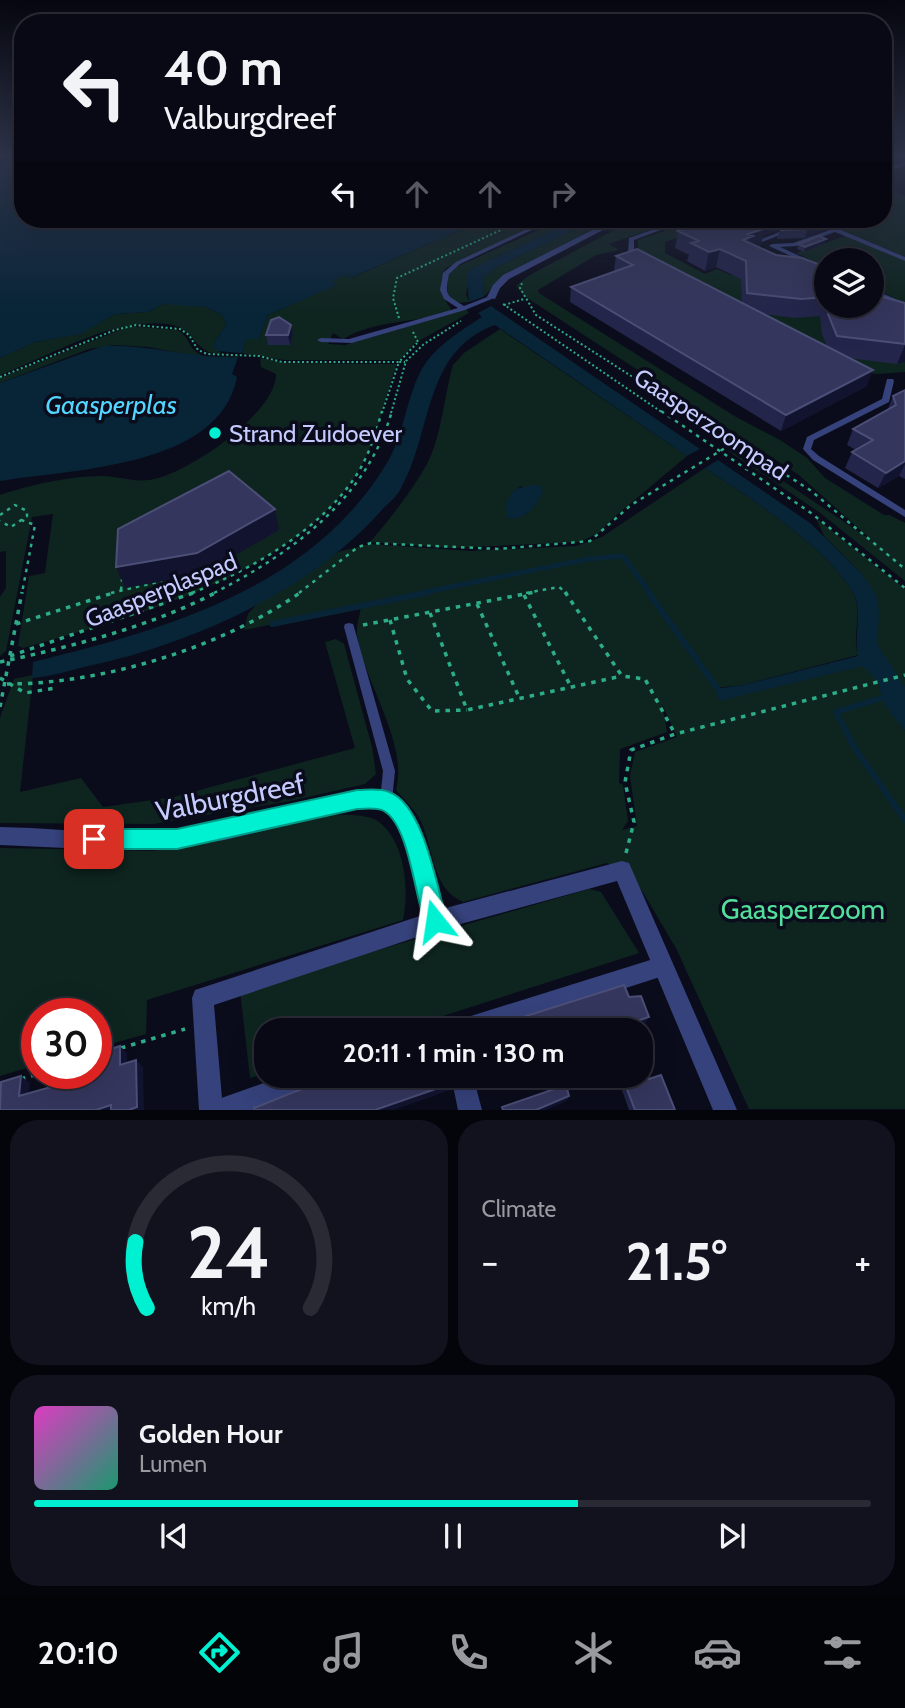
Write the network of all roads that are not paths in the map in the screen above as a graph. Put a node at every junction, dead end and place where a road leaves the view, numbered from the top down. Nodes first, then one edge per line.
1 (533, 228) edge
2 (602, 228) edge
3 (662, 228) edge
4 (796, 228) edge
5 (841, 228) edge
6 (836, 230) junction
7 (748, 235) edge
8 (760, 241) junction
9 (772, 246) junction
10 (631, 253) edge
11 (905, 259) edge
12 (814, 265) edge
13 (884, 296) edge
14 (492, 297) joint
15 (905, 306) edge
16 (463, 309) junction
17 (321, 340) dead end
18 (890, 381) dead end
19 (905, 514) edge
20 (349, 627) road end
21 (386, 800) junction
22 (0, 836) edge
23 (435, 921) junction
24 (663, 966) junction
25 (499, 1018) edge
26 (283, 1088) edge
27 (464, 1088) edge
28 (211, 1110) edge
29 (218, 1110) edge
30 (470, 1110) edge
31 (725, 1110) edge

1 - 16 lane
2 - 14 street
3 - 10 lane
4 - 8 lane
5 - 6 lane
6 - 9 lane
6 - 11 lane
7 - 8 lane
8 - 9 lane
9 - 12 lane
13 - 15 lane
14 - 16 lane
16 - 17 lane
18 - 19 lane
20 - 21 lane
21 - 22 street, Valburgdreef
21 - 23 street
23 - 24 street
23 - 28 street
24 - 25 street
24 - 31 street
26 - 29 street
27 - 30 street

